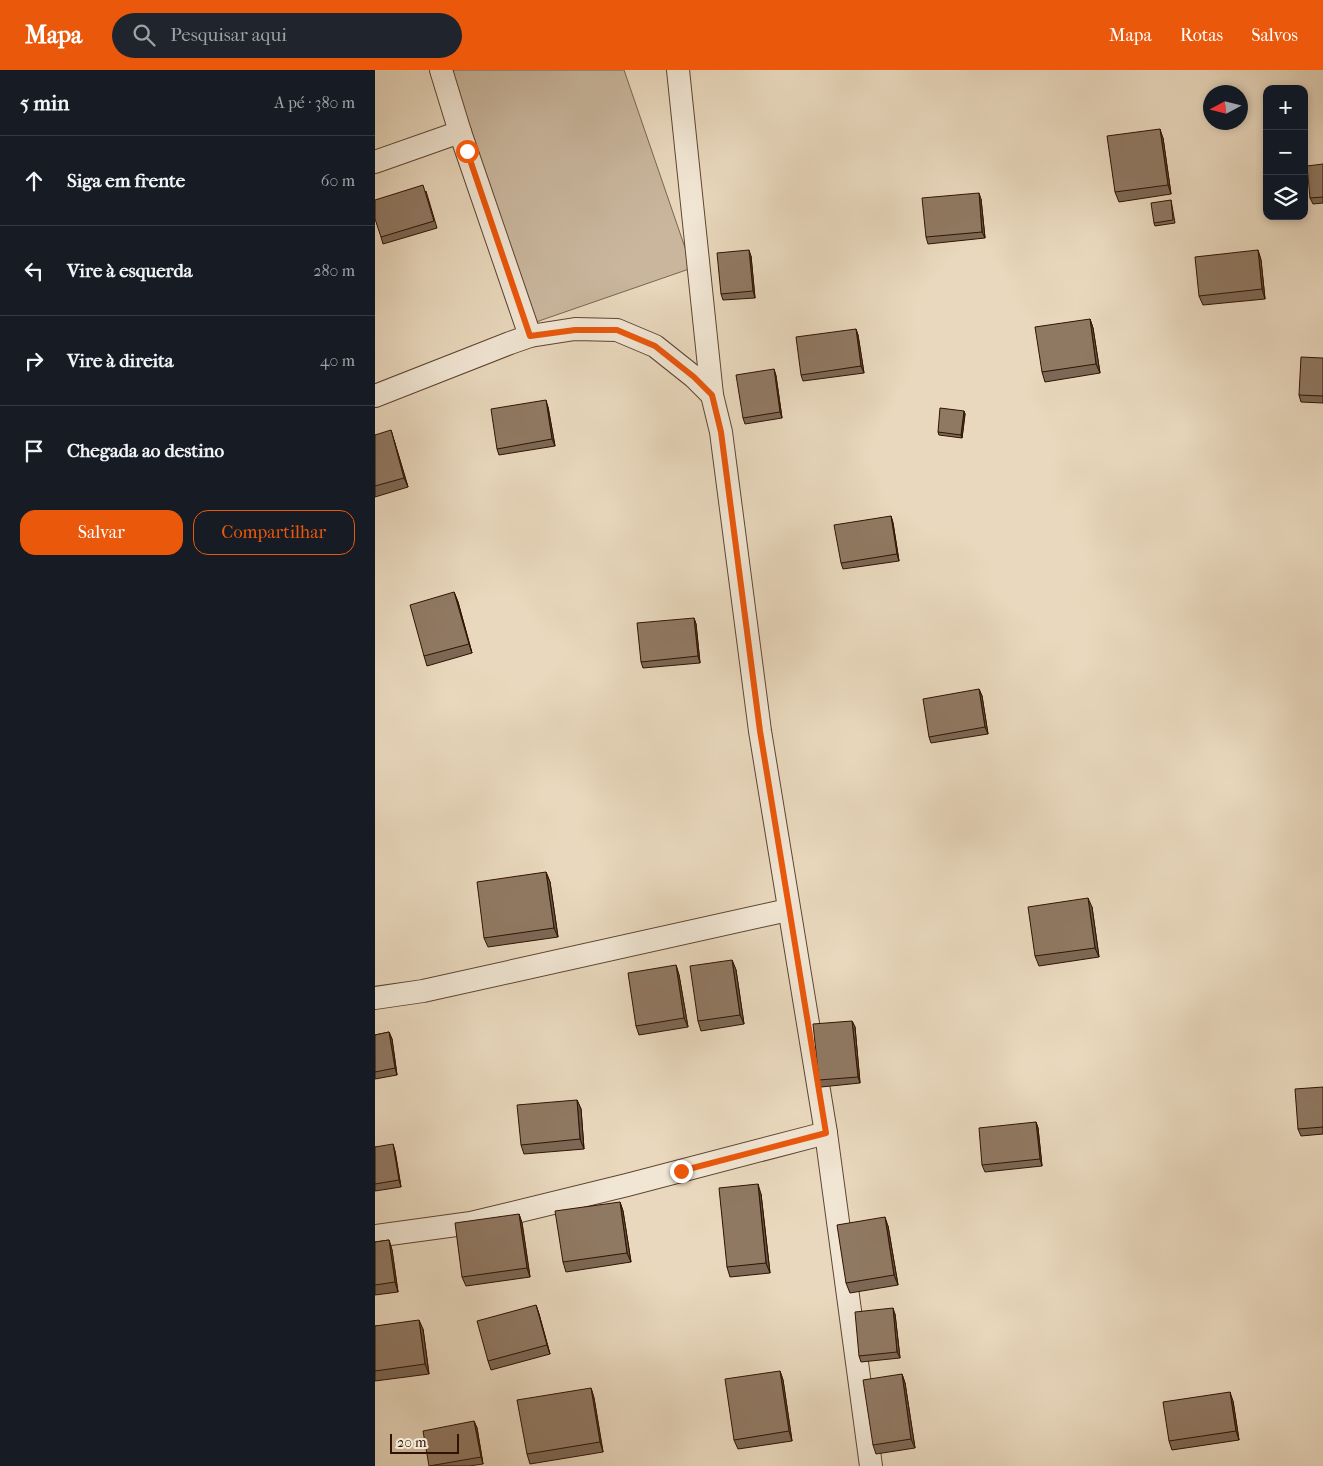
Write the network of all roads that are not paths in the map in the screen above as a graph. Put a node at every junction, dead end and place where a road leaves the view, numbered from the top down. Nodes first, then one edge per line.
1 (441, 70) edge
2 (678, 70) edge
3 (460, 132) junction
4 (375, 162) edge
5 (530, 336) junction
6 (712, 395) junction
7 (375, 396) edge
8 (788, 910) junction
9 (375, 998) edge
10 (826, 1133) junction
11 (375, 1236) edge
12 (871, 1466) edge

1 - 3 street
2 - 6 street
3 - 4 street
3 - 5 street
5 - 6 street
5 - 7 street
6 - 8 street
8 - 9 street
8 - 10 street
10 - 11 street
10 - 12 street

